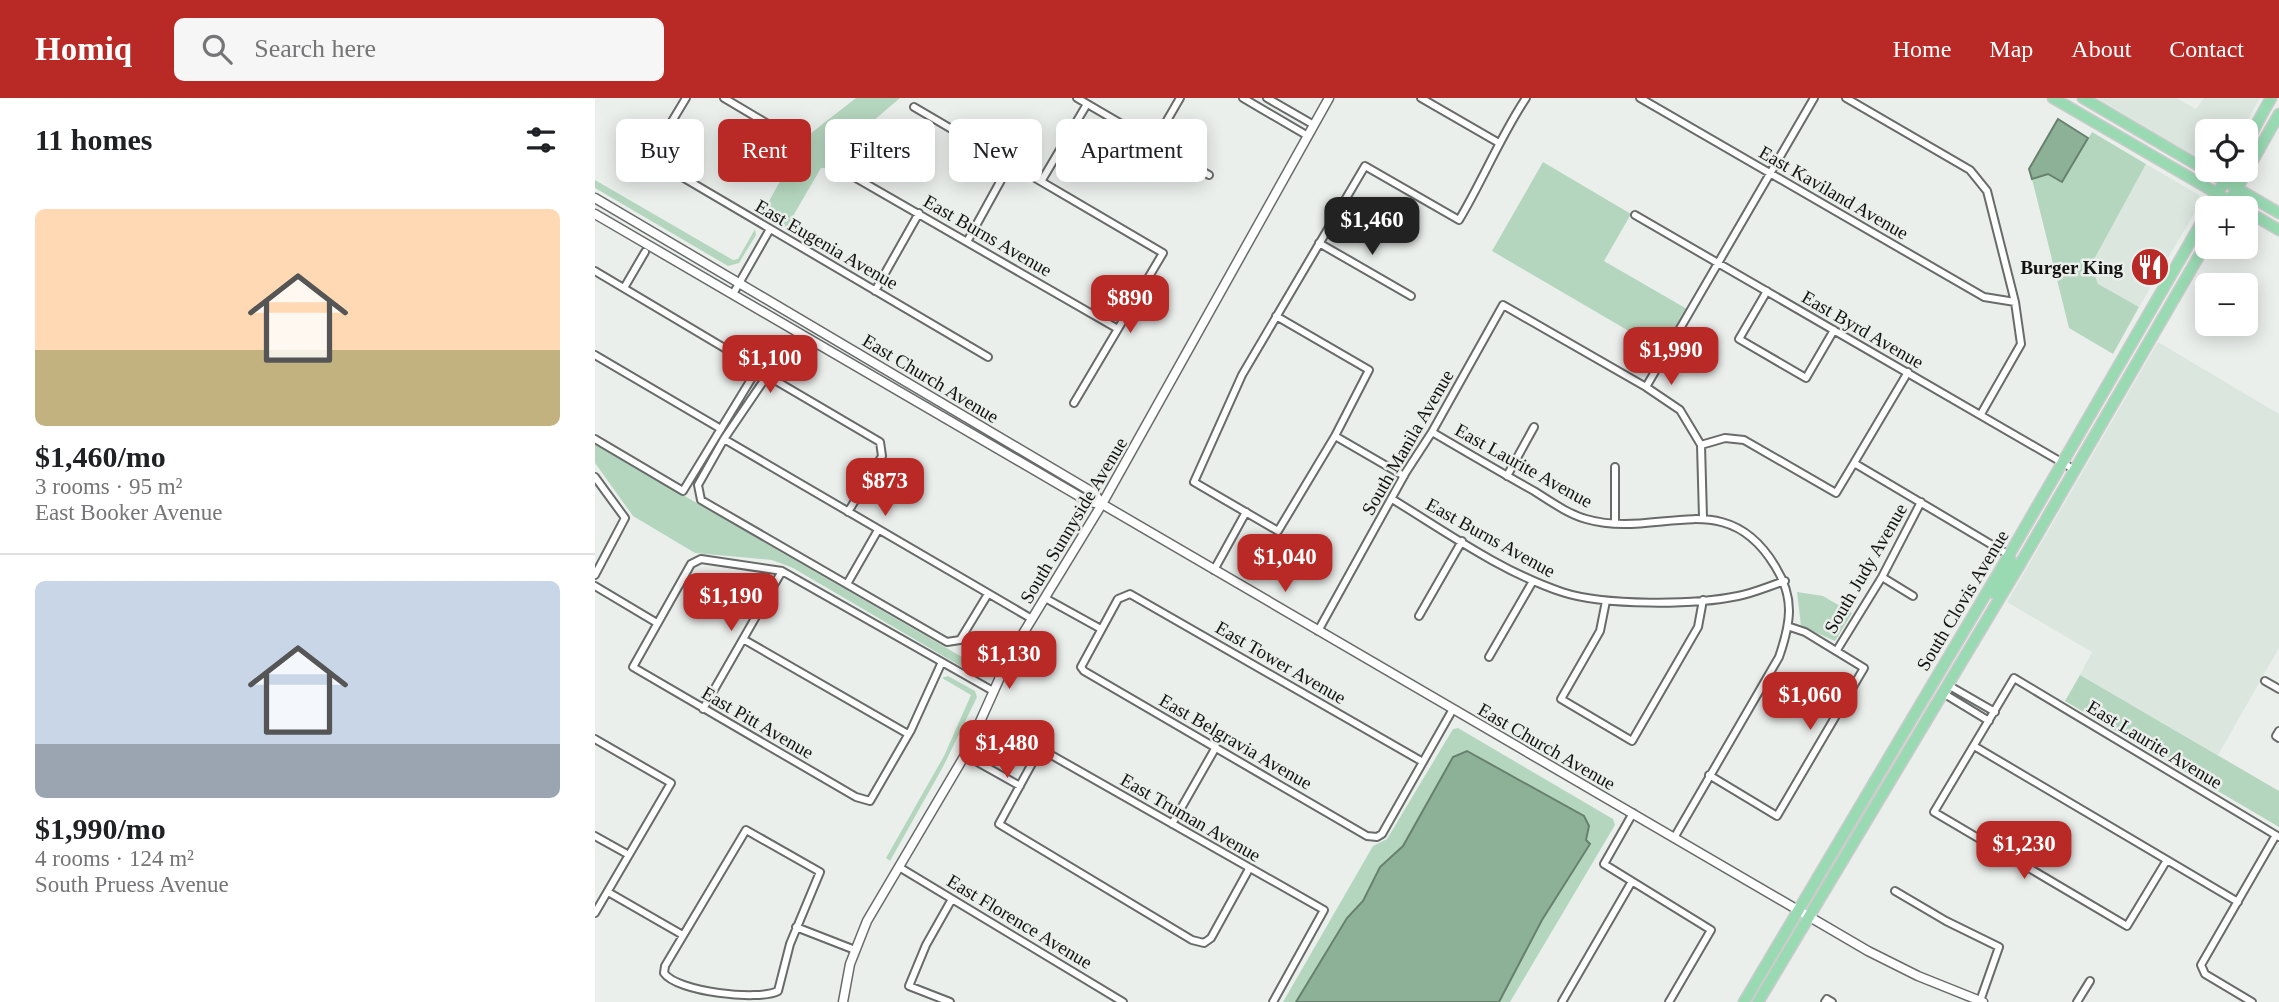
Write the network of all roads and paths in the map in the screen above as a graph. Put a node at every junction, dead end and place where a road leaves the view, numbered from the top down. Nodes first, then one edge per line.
1 (686, 98) edge
2 (724, 98) edge
3 (1077, 98) edge
4 (1180, 98) edge
5 (1243, 98) edge
6 (1267, 98) edge
7 (1329, 98) edge
8 (1421, 98) edge
9 (1526, 98) edge
10 (1640, 98) edge
11 (1814, 98) edge
12 (1846, 98) edge
13 (2053, 98) edge
14 (2083, 98) edge
15 (2271, 98) edge
16 (1087, 104) junction
17 (914, 107) dead end
18 (2279, 114) edge
19 (759, 119) edge
20 (1113, 119) edge
21 (1168, 119) edge
22 (2258, 122) edge
23 (1314, 125) junction
24 (949, 127) edge
25 (1308, 136) junction
26 (1499, 143) junction
27 (2195, 163) edge
28 (1771, 174) junction
29 (1042, 180) joint
30 (863, 182) edge
31 (1000, 182) edge
32 (2224, 182) edge
33 (2226, 182) edge
34 (2237, 189) junction
35 (2217, 195) joint
36 (2233, 196) edge
37 (595, 198) edge
38 (919, 213) junction
39 (2279, 213) edge
40 (595, 214) edge
41 (1635, 215) dead end
42 (2258, 218) edge
43 (770, 229) junction
44 (2279, 230) edge
45 (2195, 234) edge
46 (968, 240) junction
47 (1319, 243) junction
48 (645, 252) dead end
49 (2197, 259) edge
50 (1720, 263) junction
51 (595, 271) edge
52 (739, 282) junction
53 (624, 288) junction
54 (875, 291) junction
55 (1767, 291) junction
56 (733, 294) junction
57 (1411, 296) dead end
58 (2015, 302) junction
59 (1276, 316) junction
60 (811, 324) junction
61 (1118, 329) junction
62 (1834, 330) junction
63 (804, 336) junction
64 (595, 355) edge
65 (988, 357) dead end
66 (1908, 372) junction
67 (766, 375) junction
68 (1646, 387) junction
69 (1074, 403) dead end
70 (1981, 414) junction
71 (1534, 427) dead end
72 (721, 429) junction
73 (1432, 432) junction
74 (1335, 436) junction
75 (595, 439) edge
76 (724, 439) junction
77 (1702, 445) junction
78 (1854, 463) junction
79 (2063, 463) junction
80 (1615, 467) dead end
81 (2075, 470) junction
82 (1403, 476) junction
83 (1507, 476) junction
84 (595, 477) edge
85 (1392, 499) junction
86 (1921, 502) junction
87 (1102, 504) junction
88 (848, 512) junction
89 (1246, 512) junction
90 (1703, 517) junction
91 (1615, 523) junction
92 (878, 530) junction
93 (1462, 541) junction
94 (2009, 555) junction
95 (1214, 570) junction
96 (782, 571) junction
97 (595, 575) edge
98 (1882, 577) junction
99 (1533, 581) junction
100 (1784, 581) junction
101 (847, 584) junction
102 (595, 586) edge
103 (988, 594) junction
104 (1913, 596) dead end
105 (1045, 598) junction
106 (1703, 600) junction
107 (1606, 601) junction
108 (1990, 615) junction
109 (1419, 616) dead end
110 (1032, 620) junction
111 (657, 623) junction
112 (1790, 627) junction
113 (1101, 629) junction
114 (1318, 631) junction
115 (743, 639) junction
116 (1837, 650) junction
117 (1489, 657) dead end
118 (941, 664) junction
119 (2265, 681) dead end
120 (1946, 689) junction
121 (2279, 690) edge
122 (993, 691) junction
123 (703, 709) junction
124 (1453, 709) junction
125 (1995, 712) junction
126 (1989, 721) junction
127 (908, 734) junction
128 (595, 739) edge
129 (1974, 746) junction
130 (1216, 747) junction
131 (965, 755) junction
132 (1423, 762) junction
133 (1709, 775) junction
134 (1020, 786) junction
135 (1633, 813) junction
136 (1172, 824) junction
137 (595, 836) edge
138 (2278, 836) edge
139 (1674, 838) junction
140 (629, 855) junction
141 (2167, 860) junction
142 (899, 867) junction
143 (1249, 869) junction
144 (1631, 883) junction
145 (1895, 891) dead end
146 (608, 892) junction
147 (952, 899) junction
148 (2238, 902) junction
149 (1798, 908) junction
150 (595, 913) edge
151 (1809, 915) junction
152 (796, 927) junction
153 (681, 934) junction
154 (855, 950) junction
155 (2090, 981) dead end
156 (1982, 1001) edge
157 (843, 1002) edge
158 (950, 1002) edge
159 (1123, 1002) edge
160 (1273, 1002) edge
161 (1563, 1002) edge
162 (1669, 1002) edge
163 (1744, 1002) edge
164 (1758, 1002) edge
165 (2077, 1002) edge
166 (2252, 1002) edge

1 - 43 street, East Eugenia Avenue
2 - 19 street
3 - 16 street
4 - 21 street
5 - 25 street
6 - 23 street
7 - 23 street, South Sunnyside Avenue
8 - 26 street
9 - 26 street
10 - 28 street, East Kaviland Avenue
11 - 28 street
12 - 58 street
13 - 35 main road
14 - 27 main road
15 - 22 main road
16 - 20 street
16 - 29 street
17 - 24 street
18 - 34 main road
23 - 25 street, South Sunnyside Avenue
25 - 87 street, South Sunnyside Avenue
26 - 47 street
28 - 50 street
28 - 58 street, East Kaviland Avenue
29 - 61 street
30 - 38 street, East Burns Avenue
31 - 46 street
32 - 35 main road
33 - 34 main road
34 - 36 main road
34 - 39 main road
37 - 52 street, East Church Avenue
38 - 46 street, East Burns Avenue
38 - 54 street
40 - 56 street, East Church Avenue
41 - 50 street, East Byrd Avenue
42 - 44 main road
43 - 52 street
43 - 54 street, East Eugenia Avenue
45 - 79 main road, South Clovis Avenue
46 - 61 street, East Burns Avenue
47 - 57 street
47 - 59 street
48 - 53 street
49 - 81 main road, South Clovis Avenue
50 - 55 street, East Byrd Avenue
50 - 68 street
51 - 53 street
52 - 56 street
52 - 60 street, East Church Avenue
53 - 72 street
54 - 65 street, East Eugenia Avenue
55 - 62 street, East Byrd Avenue
55 - 62 street
56 - 63 street, East Church Avenue
58 - 70 street
59 - 74 street
59 - 89 street
60 - 63 street
60 - 87 street, East Church Avenue
61 - 69 street
62 - 66 street, East Byrd Avenue
63 - 67 street
63 - 87 street, East Church Avenue
64 - 72 street
66 - 70 street, East Byrd Avenue
66 - 78 street
67 - 76 street
67 - 88 street
68 - 73 street, South Manila Avenue
68 - 77 street
70 - 79 street, East Byrd Avenue
71 - 83 street
72 - 75 street
73 - 82 street, South Manila Avenue
73 - 83 street, East Laurite Avenue
74 - 82 street
74 - 89 street
76 - 88 street
76 - 101 street
77 - 78 street
77 - 90 street
78 - 86 street
79 - 81 street, East Byrd Avenue
79 - 94 main road, South Clovis Avenue
80 - 91 street
81 - 108 main road, South Clovis Avenue
82 - 85 street, South Manila Avenue
83 - 91 street, East Laurite Avenue
84 - 97 street
85 - 93 street, East Burns Avenue
85 - 114 street, South Manila Avenue
86 - 94 street
86 - 98 street, South Judy Avenue
87 - 95 street, East Church Avenue
87 - 105 street, South Sunnyside Avenue
88 - 92 street
89 - 95 street
90 - 91 street, East Laurite Avenue
90 - 100 street, East Laurite Avenue
92 - 101 street
92 - 103 street
93 - 99 street, East Burns Avenue
93 - 109 street
94 - 108 main road
94 - 149 main road, South Clovis Avenue
95 - 114 street, East Church Avenue
96 - 111 street
96 - 115 street
96 - 118 street
98 - 104 street
98 - 116 street, South Judy Avenue
99 - 107 street, East Burns Avenue
99 - 117 street
100 - 106 street, East Burns Avenue
100 - 112 street, East Laurite Avenue
101 - 103 street
102 - 111 street
103 - 110 street
105 - 110 street, South Sunnyside Avenue
105 - 113 street
106 - 107 street, East Burns Avenue
106 - 107 street
108 - 120 main road, South Clovis Avenue
110 - 122 street, South Sunnyside Avenue
111 - 123 street, East Pitt Avenue
112 - 116 street, South Judy Avenue
112 - 133 street
113 - 130 street, East Belgravia Avenue
113 - 132 street, East Tower Avenue
114 - 124 street, East Church Avenue
115 - 123 street
115 - 127 street
116 - 133 street
118 - 122 street
118 - 127 street
119 - 121 street
120 - 125 street
120 - 126 street
120 - 151 main road, South Clovis Avenue
122 - 131 street, South Sunnyside Avenue
123 - 127 street, East Pitt Avenue
124 - 132 street
124 - 135 street, East Church Avenue
125 - 126 street
125 - 138 street, East Laurite Avenue
126 - 129 street
128 - 140 street
129 - 141 street
129 - 141 street
130 - 132 street, East Belgravia Avenue
130 - 136 street
131 - 134 street
131 - 142 street, South Sunnyside Avenue
133 - 139 street
134 - 136 street, East Truman Avenue
134 - 143 street
135 - 139 street, East Church Avenue
135 - 144 street
136 - 143 street, East Truman Avenue
137 - 140 street
138 - 148 street
139 - 149 street, East Church Avenue
140 - 146 street
141 - 148 street
142 - 147 street, East Florence Avenue
142 - 154 street, South Sunnyside Avenue
143 - 160 street, East Truman Avenue
144 - 161 street
144 - 162 street
145 - 156 street
146 - 150 street
146 - 153 street
147 - 158 street
147 - 159 street, East Florence Avenue
148 - 166 street
149 - 151 street, East Church Avenue
149 - 163 main road, South Clovis Avenue
151 - 156 street, East Church Avenue
151 - 164 main road, South Clovis Avenue
152 - 153 street
152 - 153 street
152 - 154 street
154 - 157 street, South Sunnyside Avenue
155 - 165 street

